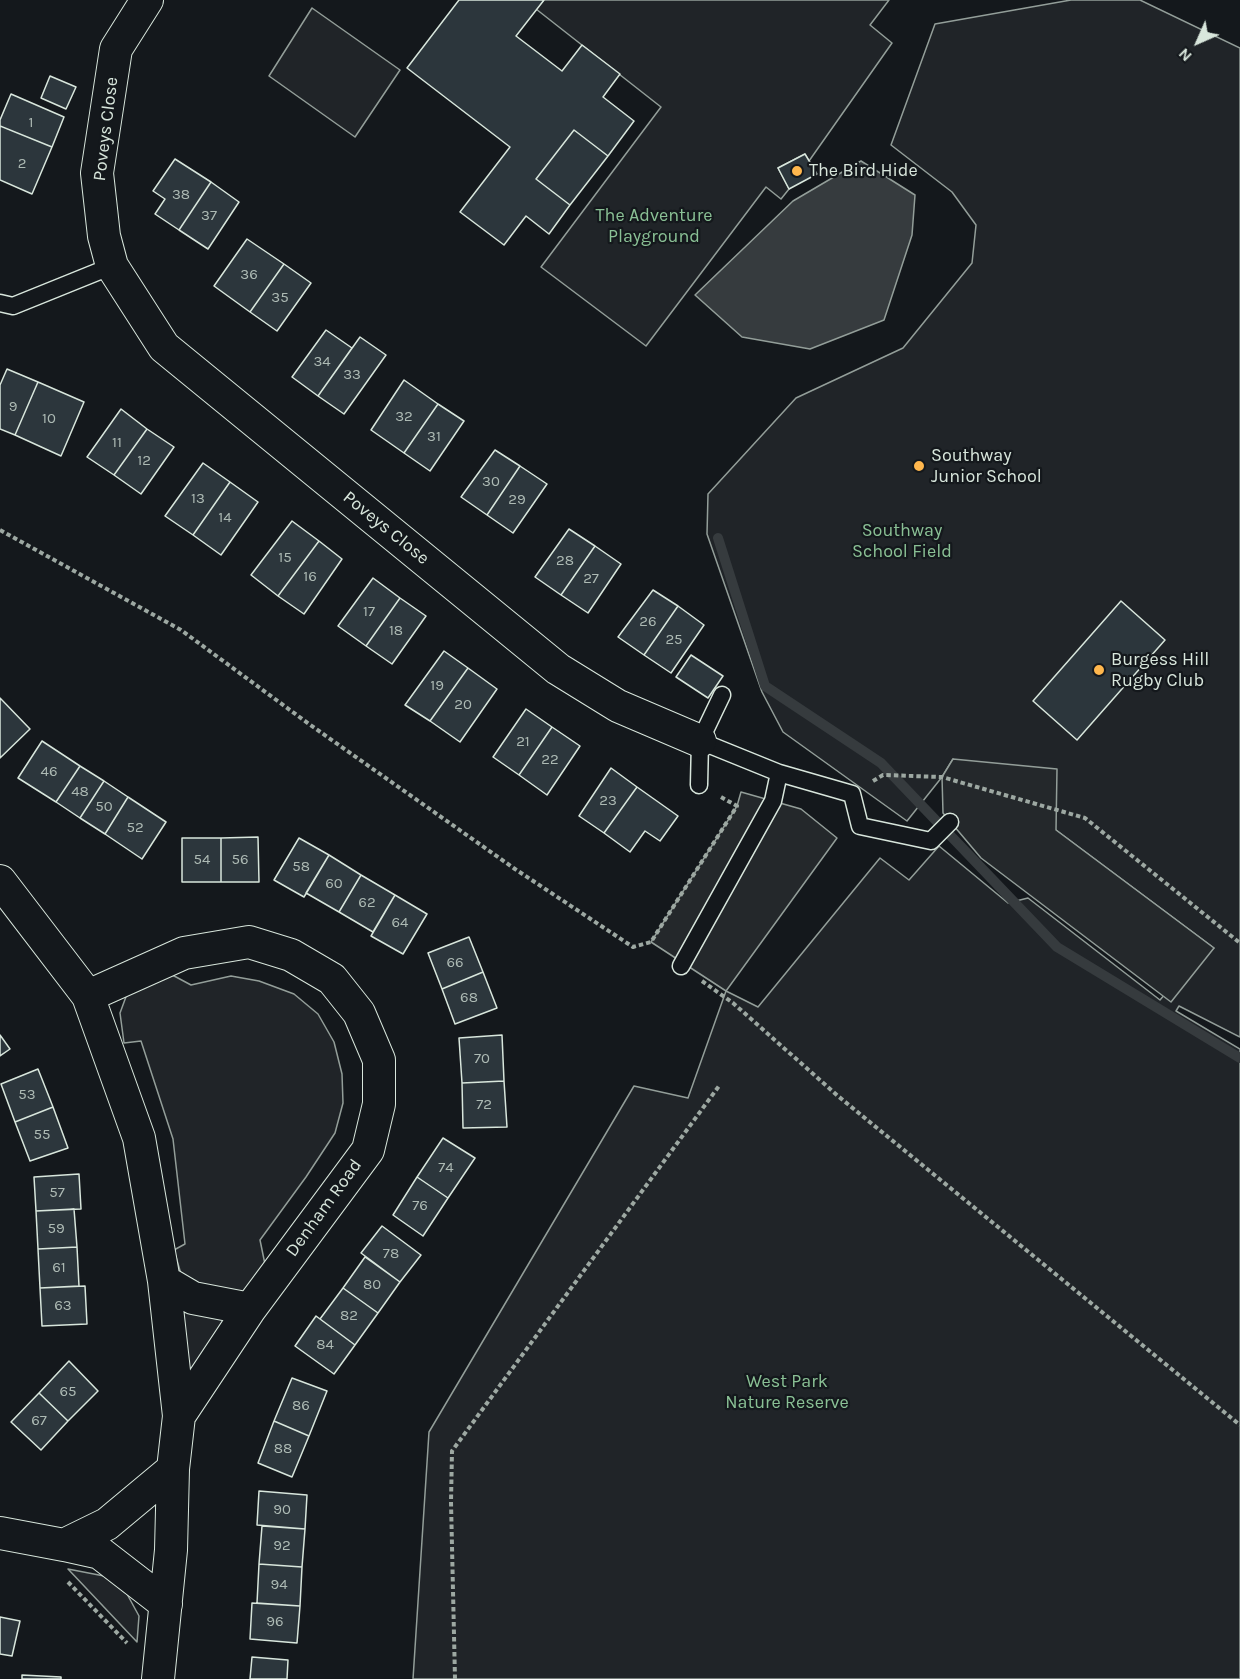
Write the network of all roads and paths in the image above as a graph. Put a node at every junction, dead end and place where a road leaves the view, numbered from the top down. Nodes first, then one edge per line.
1 (147, 0) edge
2 (112, 266) junction
3 (0, 303) edge
4 (0, 530) edge
5 (722, 695) dead end
6 (700, 741) junction
7 (779, 773) junction
8 (883, 775) dead end
9 (699, 785) joint
10 (950, 822) dead end
11 (0, 881) edge
12 (1240, 943) edge
13 (681, 966) joint
14 (88, 996) junction
15 (719, 1086) dead end
16 (164, 1281) junction
17 (250, 1309) junction
18 (179, 1416) junction
19 (1240, 1425) edge
20 (173, 1469) junction
21 (0, 1533) edge
22 (64, 1545) junction
23 (166, 1604) junction
24 (160, 1665) edge
25 (455, 1679) edge

1 - 2 street, Poveys Close
2 - 3 lane
2 - 6 street, Poveys Close
4 - 9 path
5 - 6 lane
6 - 7 lane
6 - 9 lane
7 - 10 lane
7 - 13 lane
8 - 12 path
11 - 14 street, Denham Road
13 - 19 path
14 - 16 street, Denham Road
14 - 17 street, Denham Road
15 - 25 path
16 - 17 street
16 - 18 street, Denham Road
17 - 18 street, Denham Road
18 - 20 street, Denham Road
20 - 22 street
20 - 23 street, Denham Road
21 - 22 street
22 - 23 street
22 - 24 path
23 - 24 street, Denham Road

